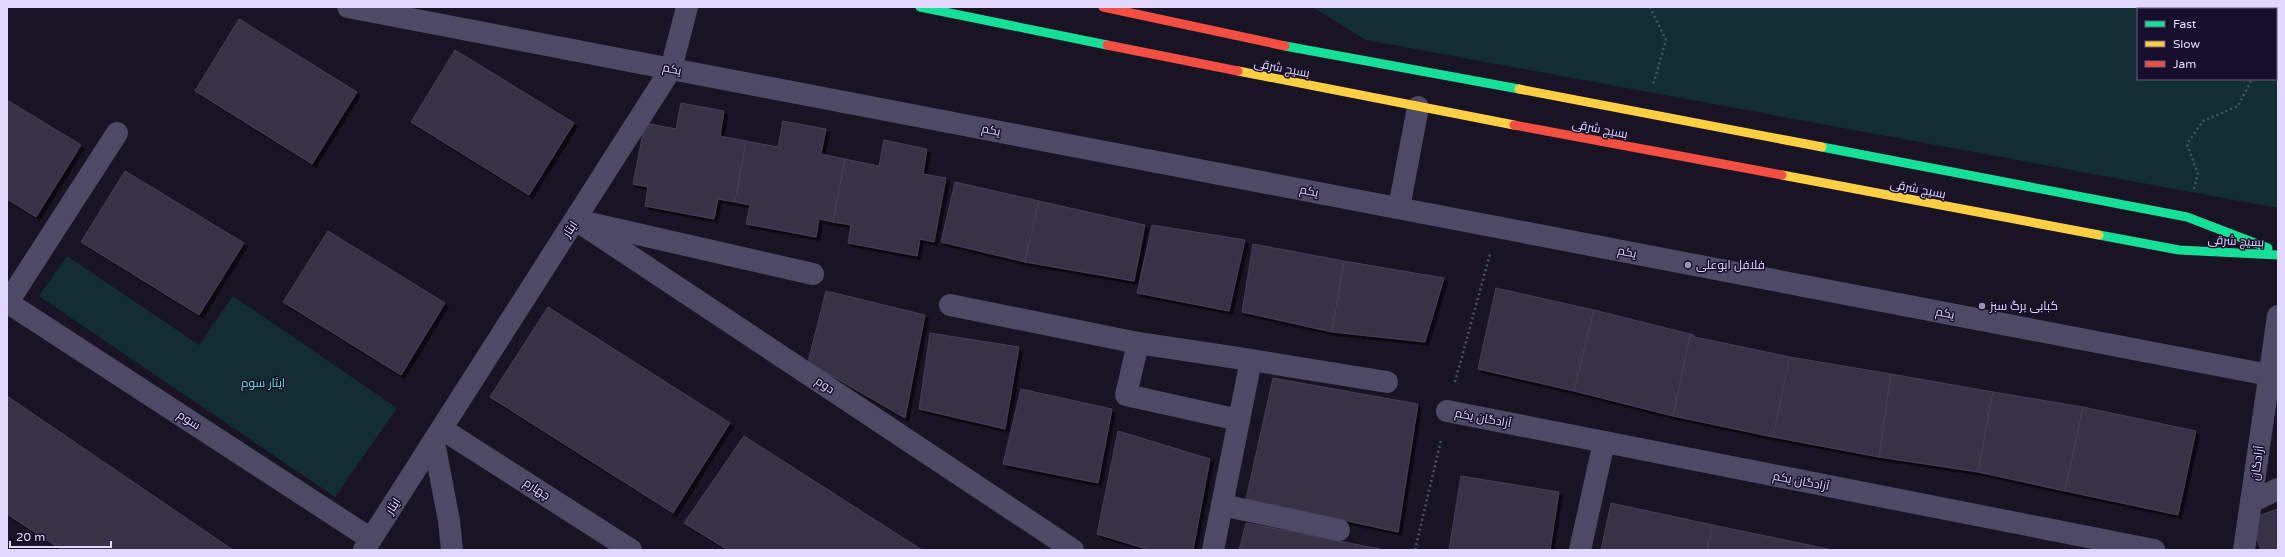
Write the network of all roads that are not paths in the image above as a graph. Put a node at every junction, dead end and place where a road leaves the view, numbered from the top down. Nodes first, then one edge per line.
1 (348, 7) edge
2 (687, 7) edge
3 (920, 7) edge
4 (1103, 7) edge
5 (671, 69) junction
6 (1297, 69) dead end
7 (1294, 83) junction
8 (1418, 107) junction
9 (117, 133) dead end
10 (1400, 208) junction
11 (576, 220) junction
12 (2278, 254) edge
13 (813, 274) dead end
14 (7, 302) edge
15 (950, 305) dead end
16 (2278, 316) edge
17 (1138, 343) junction
18 (1251, 360) junction
19 (2269, 375) junction
20 (1387, 382) dead end
21 (1447, 411) dead end
22 (1239, 420) junction
23 (438, 435) junction
24 (1604, 442) junction
25 (2278, 489) edge
26 (2251, 502) junction
27 (1222, 505) junction
28 (1339, 530) dead end
29 (368, 545) edge
30 (452, 550) edge
31 (631, 550) edge
32 (1073, 550) edge
33 (1213, 550) edge
34 (1580, 550) edge
35 (2154, 550) edge
36 (2244, 550) edge

1 - 5 street, یکم
2 - 5 street, ایثار
3 - 7 main road, بسیج شرقی
4 - 12 main road, بسیج شرقی
5 - 10 street, یکم
5 - 11 street, ایثار
6 - 7 main road
7 - 8 main road, بسیج شرقی
8 - 10 street
8 - 12 main road, بسیج شرقی
9 - 14 street
10 - 19 street, یکم
11 - 13 street
11 - 23 street, ایثار
11 - 32 street, دوم
14 - 29 street, سوم
15 - 17 street
16 - 19 street, آزادگان
17 - 18 street
17 - 22 street
18 - 20 street
18 - 22 street
19 - 26 street, آزادگان
21 - 24 street, آزادگان یکم
22 - 27 street
23 - 29 street, ایثار
23 - 30 street
23 - 31 street, چهارم
24 - 34 street
24 - 35 street, آزادگان یکم
25 - 26 street
26 - 36 street, آزادگان
27 - 28 street
27 - 33 street

